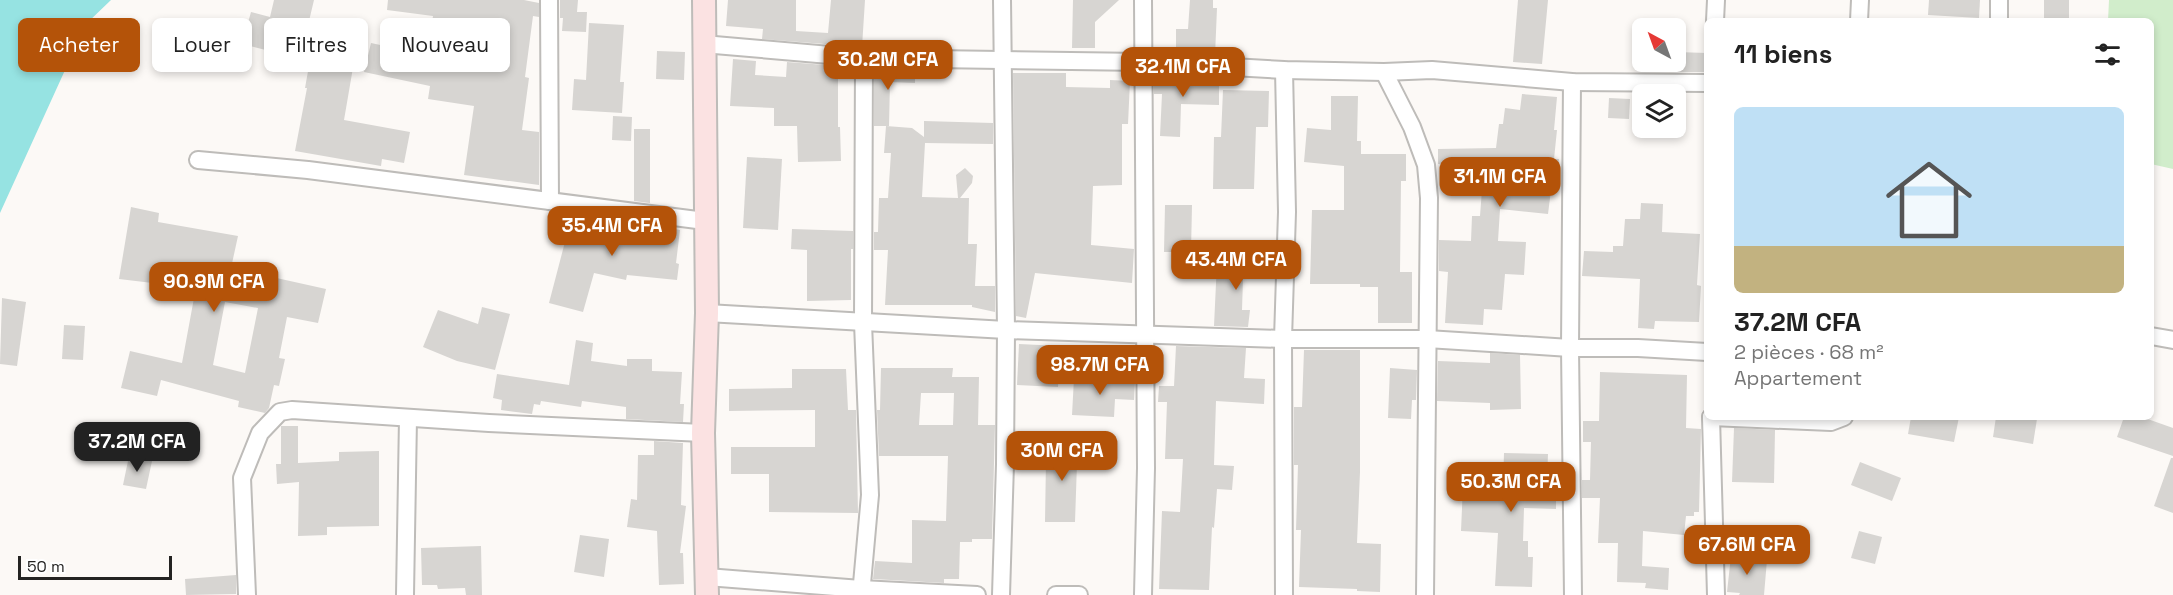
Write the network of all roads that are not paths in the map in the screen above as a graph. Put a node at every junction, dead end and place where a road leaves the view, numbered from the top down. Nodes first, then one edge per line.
1 (549, 0) edge
2 (704, 0) edge
3 (1002, 0) edge
4 (1143, 0) edge
5 (1716, 0) edge
6 (1860, 0) edge
7 (1999, 0) edge
8 (1715, 18) edge
9 (1859, 18) edge
10 (1999, 18) edge
11 (703, 44) junction
12 (864, 58) junction
13 (1002, 61) junction
14 (1144, 62) junction
15 (1284, 70) junction
16 (1384, 72) junction
17 (1572, 82) junction
18 (1704, 83) edge
19 (198, 160) dead end
20 (550, 201) junction
21 (705, 221) junction
22 (707, 313) junction
23 (863, 323) junction
24 (1006, 330) junction
25 (1145, 335) junction
26 (2154, 337) edge
27 (1283, 339) junction
28 (1427, 339) junction
29 (2173, 340) edge
30 (1570, 348) junction
31 (1704, 352) edge
32 (408, 418) junction
33 (1711, 420) edge
34 (1783, 420) edge
35 (1836, 420) edge
36 (703, 433) junction
37 (707, 586) edge
38 (861, 592) edge
39 (247, 595) edge
40 (405, 595) edge
41 (977, 595) edge
42 (1001, 595) edge
43 (1056, 595) edge
44 (1078, 595) edge
45 (1143, 595) edge
46 (1284, 595) edge
47 (1425, 595) edge
48 (1573, 595) edge
49 (1716, 595) edge

1 - 20 street
2 - 11 street
3 - 13 street
4 - 14 street
5 - 8 street
6 - 9 street
7 - 10 street
11 - 12 street
11 - 21 street
12 - 13 street
12 - 23 street
13 - 14 street
13 - 24 street
14 - 15 street
14 - 25 street
15 - 16 street
15 - 27 street
16 - 17 street
16 - 28 street
17 - 18 street
17 - 30 street
19 - 20 street
20 - 21 street
21 - 22 street
22 - 23 street
22 - 36 street
23 - 24 street
23 - 38 street
24 - 25 street
24 - 42 street
25 - 27 street
25 - 45 street
26 - 29 street
27 - 28 street
27 - 46 street
28 - 30 street
28 - 47 street
30 - 31 street
30 - 48 street
32 - 36 street
32 - 39 street
32 - 40 street
33 - 49 street
34 - 35 street
36 - 37 street
37 - 38 street
38 - 41 street
43 - 44 street

